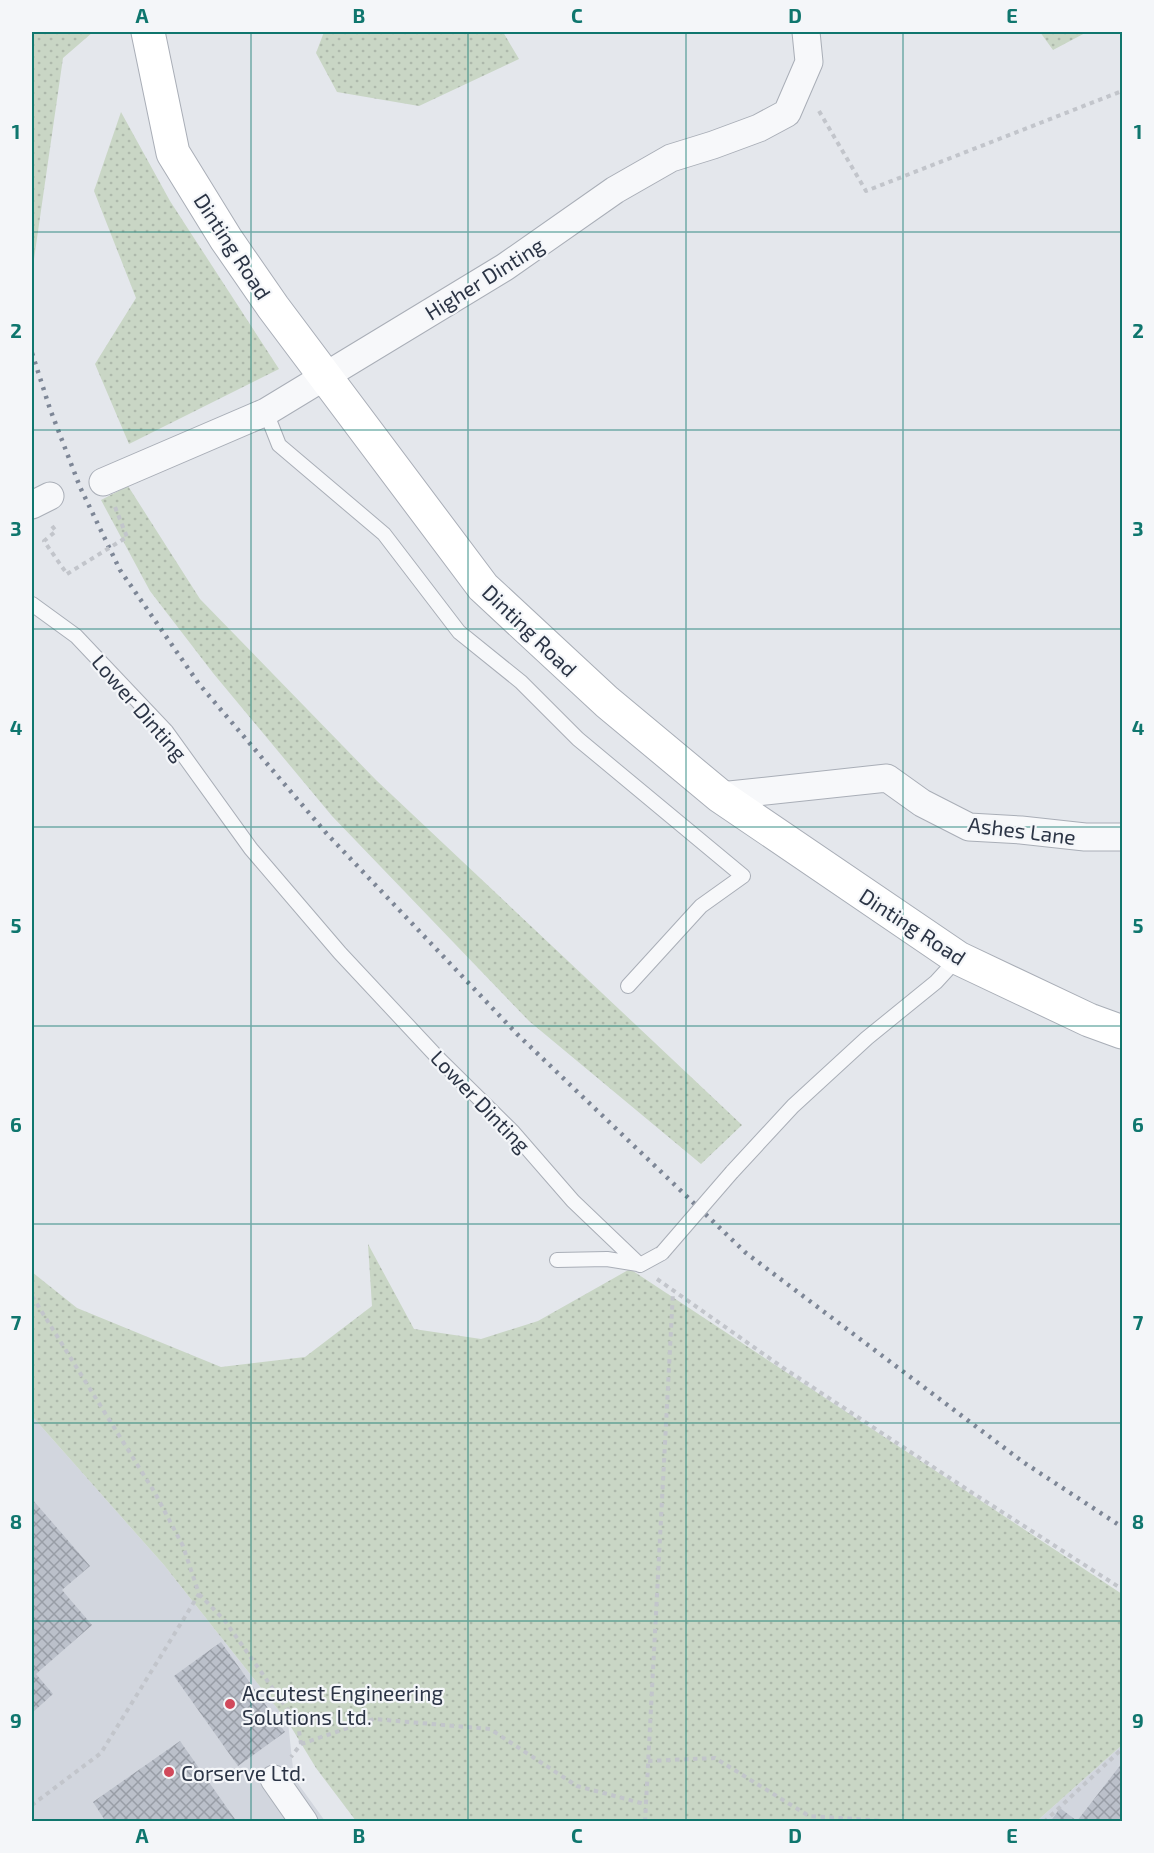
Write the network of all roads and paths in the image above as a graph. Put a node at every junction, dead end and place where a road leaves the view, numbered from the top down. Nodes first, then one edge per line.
1 (148, 32) edge
2 (806, 32) edge
3 (802, 82) junction
4 (1122, 91) edge
5 (324, 376) junction
6 (266, 412) junction
7 (108, 493) joint
8 (56, 531) dead end
9 (32, 604) edge
10 (720, 796) junction
11 (1122, 837) edge
12 (958, 958) junction
13 (628, 986) dead end
14 (1122, 1032) edge
15 (557, 1260) dead end
16 (640, 1265) junction
17 (673, 1291) junction
18 (32, 1296) edge
19 (1122, 1589) edge
20 (199, 1594) junction
21 (301, 1744) junction
22 (1122, 1749) edge
23 (648, 1761) junction
24 (274, 1779) joint
25 (645, 1804) junction
26 (32, 1806) edge
27 (304, 1821) edge
28 (645, 1821) edge
29 (899, 1821) edge
30 (1044, 1821) edge

1 - 5 street, Dinting Road
2 - 3 street, Higher Dinting
3 - 4 path
3 - 5 street, Higher Dinting
5 - 6 street, Higher Dinting
5 - 10 street, Dinting Road
6 - 7 street, Higher Dinting
6 - 13 lane
7 - 8 path, bridge
9 - 16 lane, Lower Dinting
10 - 11 street, Ashes Lane
10 - 12 street, Dinting Road
12 - 14 street, Dinting Road
12 - 16 lane, bridge
15 - 16 lane
16 - 17 path
17 - 19 path
17 - 23 path
18 - 20 path
20 - 21 path
20 - 26 path
21 - 24 path
21 - 25 path
22 - 30 path
23 - 25 path
23 - 29 path
24 - 27 street
25 - 28 path

